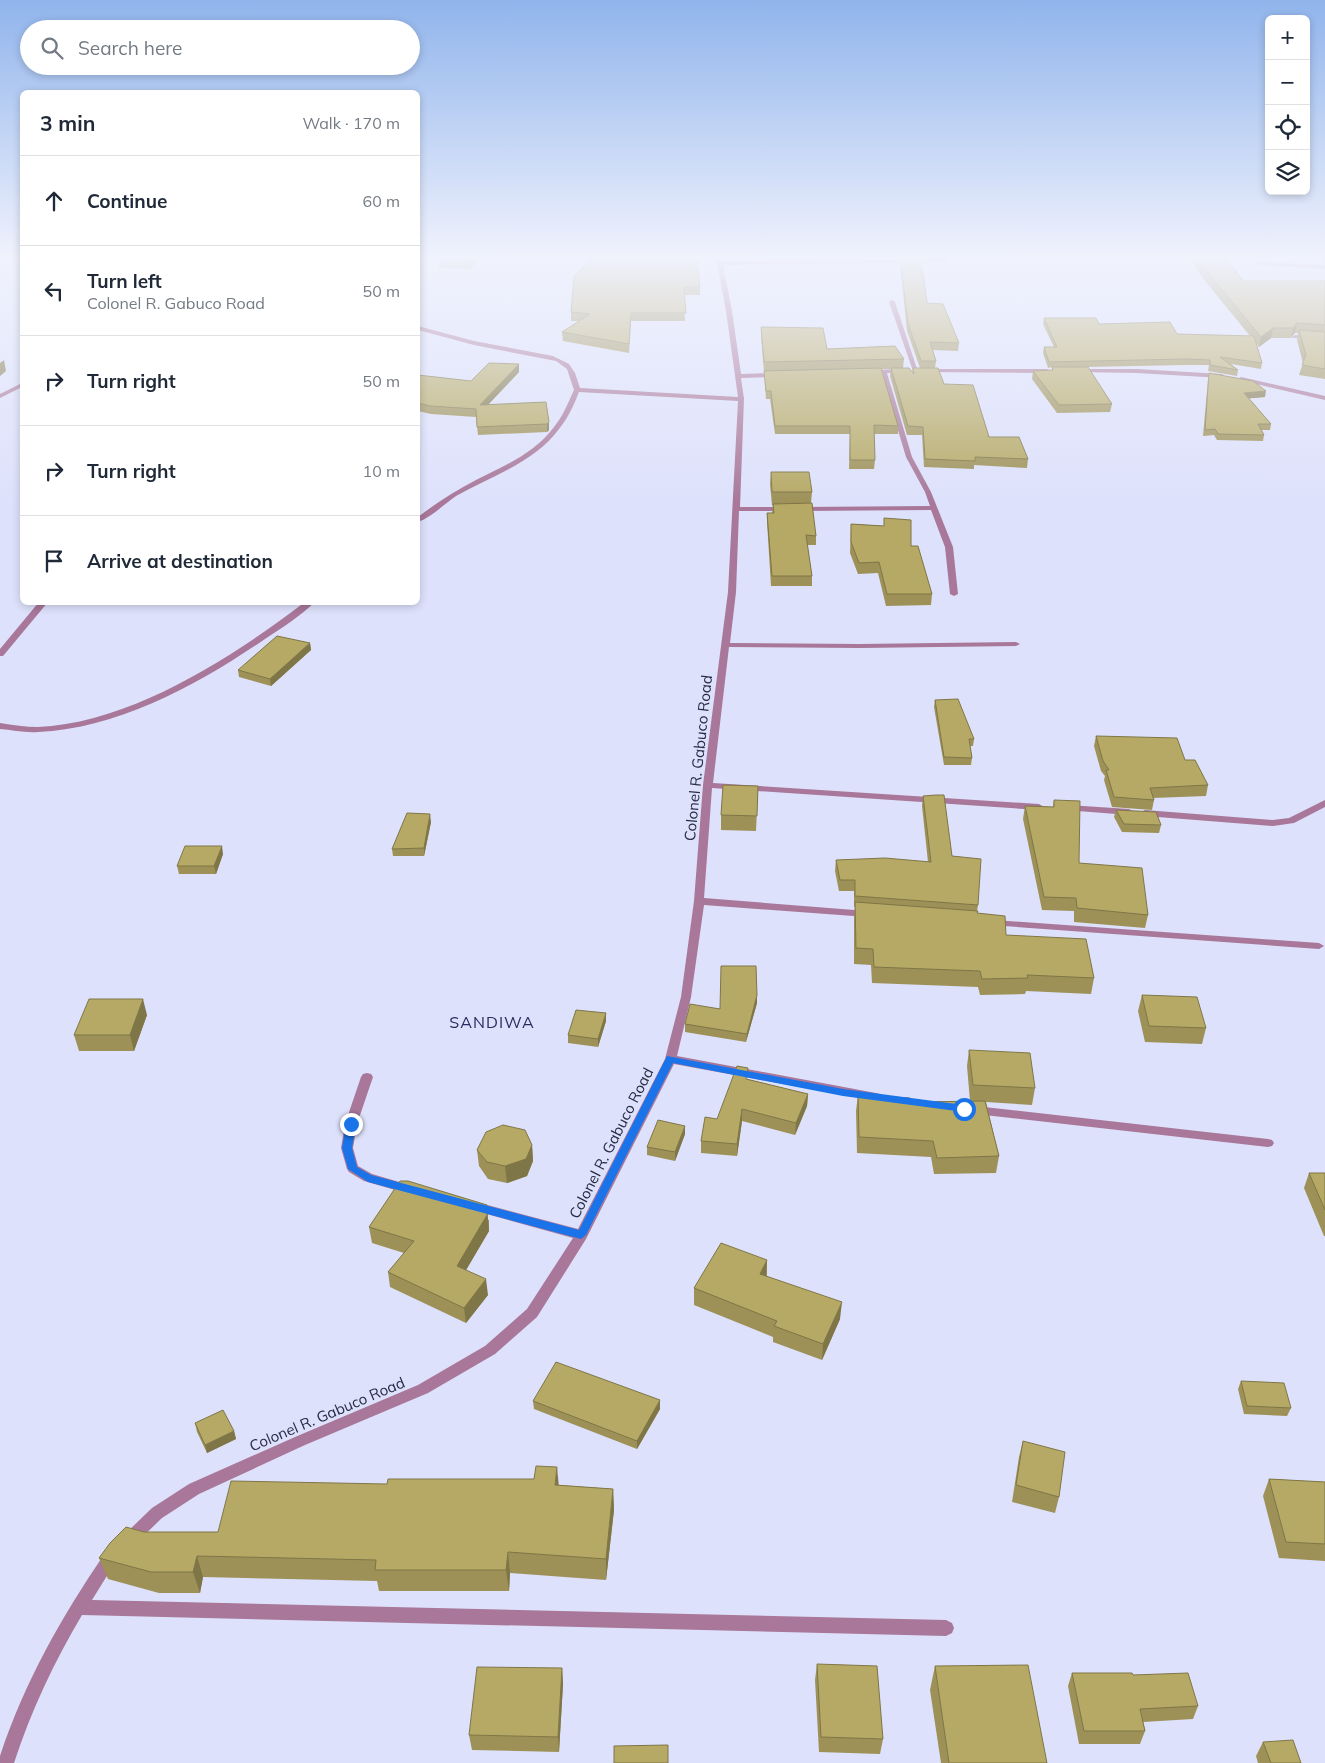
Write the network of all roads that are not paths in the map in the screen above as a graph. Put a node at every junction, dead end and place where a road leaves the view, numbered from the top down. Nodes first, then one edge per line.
1 (459, 339) edge
2 (732, 339) edge
3 (905, 339) edge
4 (916, 371) junction
5 (1050, 371) edge
6 (1070, 371) edge
7 (864, 372) edge
8 (884, 372) junction
9 (787, 375) edge
10 (738, 376) junction
11 (20, 386) edge
12 (577, 390) junction
13 (0, 396) edge
14 (1325, 398) edge
15 (741, 399) junction
16 (935, 508) junction
17 (737, 509) junction
18 (420, 519) edge
19 (954, 594) dead end
20 (41, 605) edge
21 (307, 605) edge
22 (1016, 644) dead end
23 (725, 645) junction
24 (0, 654) edge
25 (0, 726) edge
26 (708, 785) junction
27 (1325, 803) edge
28 (699, 902) junction
29 (876, 914) edge
30 (984, 922) edge
31 (1319, 946) dead end
32 (671, 1059) junction
33 (367, 1077) dead end
34 (890, 1099) edge
35 (964, 1109) edge
36 (1268, 1143) dead end
37 (424, 1193) edge
38 (461, 1203) edge
39 (581, 1235) junction
40 (77, 1607) junction
41 (946, 1628) dead end
42 (6, 1763) edge

1 - 12 street
2 - 10 street, Colonel R. Gabuco Road
3 - 4 street
4 - 5 street
4 - 8 street
6 - 14 street
7 - 8 street
8 - 16 street
9 - 10 street
10 - 15 street, Colonel R. Gabuco Road
11 - 13 street
12 - 15 street
12 - 18 street
15 - 17 street, Colonel R. Gabuco Road
16 - 17 street
16 - 19 street
17 - 23 street, Colonel R. Gabuco Road
20 - 24 street
21 - 25 street
22 - 23 street
23 - 26 street, Colonel R. Gabuco Road
26 - 27 street
26 - 28 street, Colonel R. Gabuco Road
28 - 29 street
28 - 32 street, Colonel R. Gabuco Road
30 - 31 street
32 - 34 street
32 - 39 street, Colonel R. Gabuco Road
33 - 37 street
35 - 36 street
38 - 39 street
39 - 40 street, Colonel R. Gabuco Road
40 - 41 street
40 - 42 street, Colonel R. Gabuco Road

